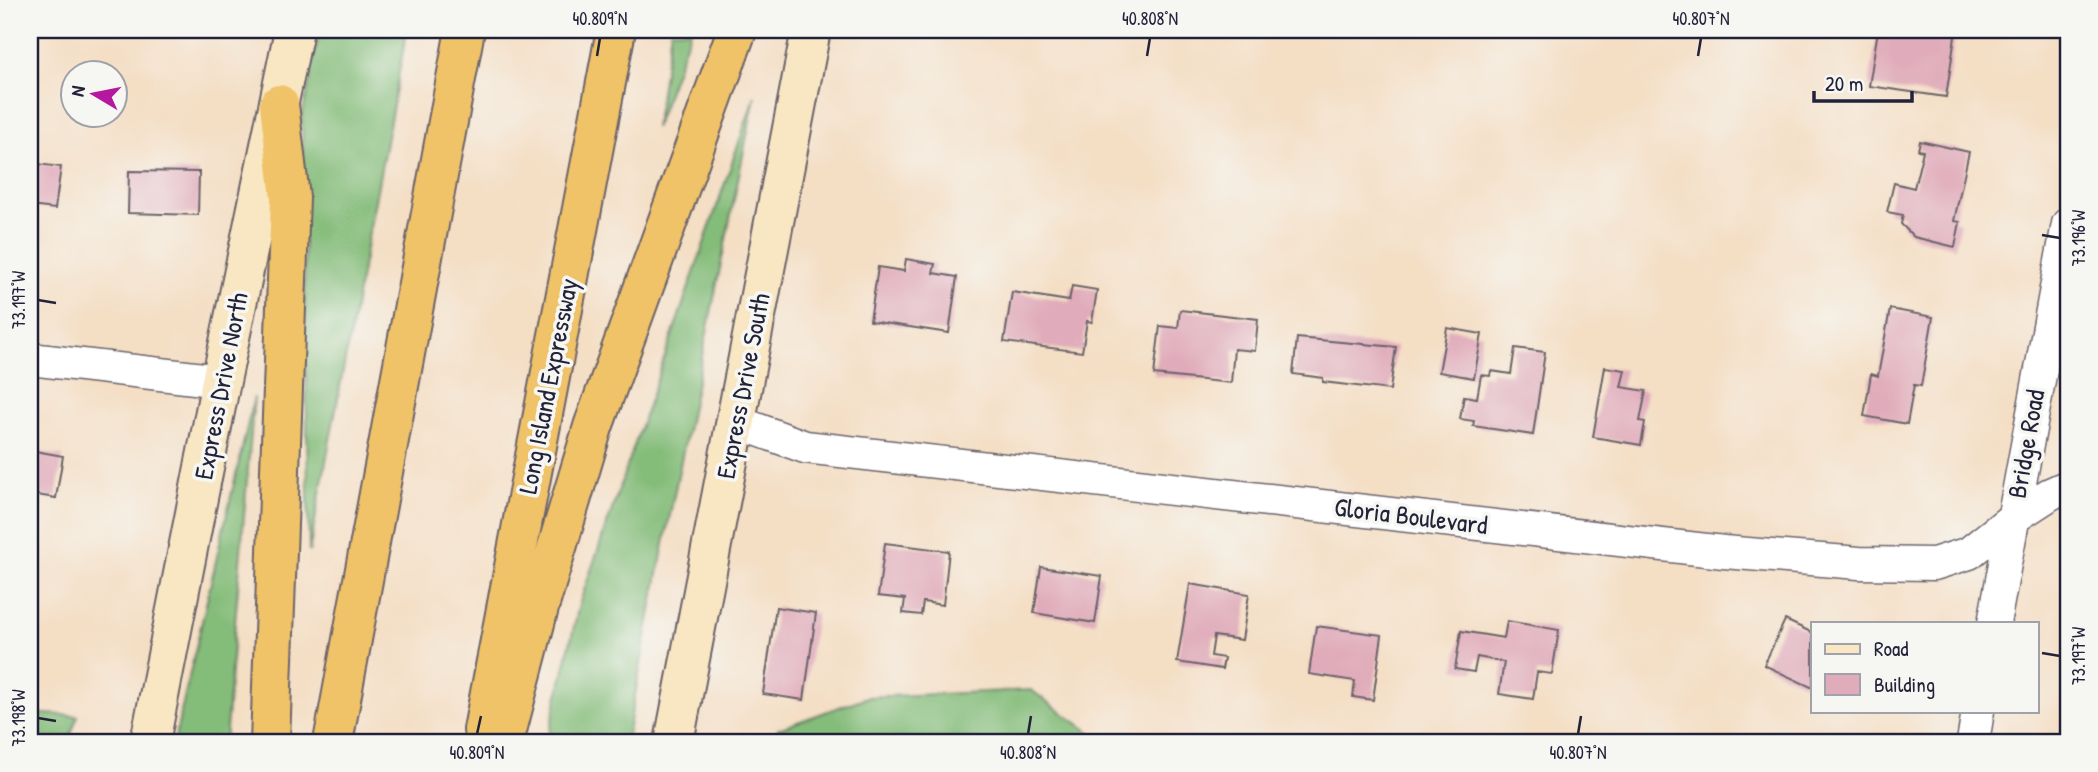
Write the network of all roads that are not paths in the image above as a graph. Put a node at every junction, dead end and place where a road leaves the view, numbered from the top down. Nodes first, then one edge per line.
1 (294, 30) edge
2 (466, 30) edge
3 (616, 30) edge
4 (737, 30) edge
5 (811, 30) edge
6 (279, 104) junction
7 (2068, 224) edge
8 (30, 359) edge
9 (221, 381) junction
10 (737, 422) junction
11 (2068, 486) edge
12 (2013, 518) junction
13 (1994, 622) edge
14 (1978, 712) edge
15 (150, 742) edge
16 (270, 742) edge
17 (332, 742) edge
18 (480, 742) edge
19 (503, 742) edge
20 (674, 742) edge
21 (1972, 742) edge

1 - 6 main road, Express Drive North
2 - 17 highway
3 - 18 highway, Long Island Expressway
4 - 19 highway
5 - 10 main road, Express Drive South
6 - 9 main road, Express Drive North
6 - 16 highway
7 - 12 street, Bridge Road
8 - 9 street
9 - 15 main road, Express Drive North
10 - 12 street, Gloria Boulevard
10 - 20 main road, Express Drive South
11 - 12 street, Gloria Boulevard
12 - 13 street, Bridge Road
14 - 21 street

